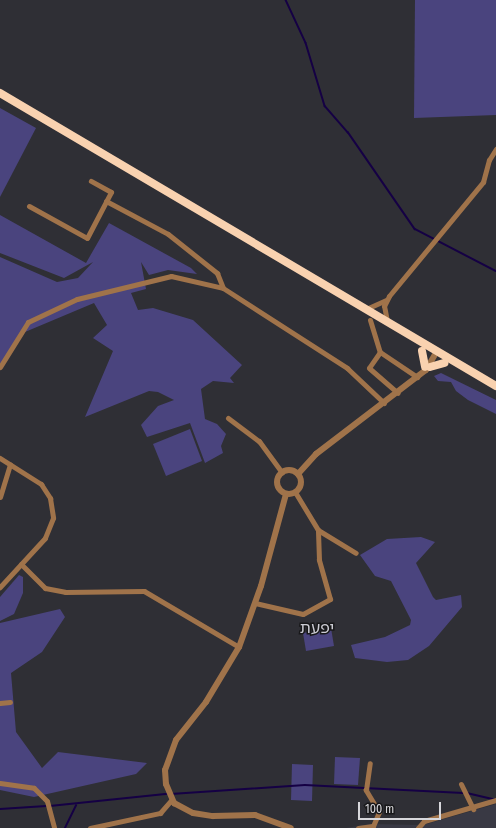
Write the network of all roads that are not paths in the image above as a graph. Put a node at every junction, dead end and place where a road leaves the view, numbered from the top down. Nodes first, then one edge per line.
1 (0, 93) edge
2 (496, 149) edge
3 (91, 181) dead end
4 (106, 201) junction
5 (29, 206) dead end
6 (298, 271) junction
7 (223, 288) junction
8 (386, 300) junction
9 (362, 309) junction
10 (370, 320) junction
11 (389, 325) junction
12 (422, 351) junction
13 (380, 352) junction
14 (435, 356) junction
15 (444, 363) junction
16 (0, 367) edge
17 (428, 367) junction
18 (417, 378) junction
19 (496, 387) edge
20 (398, 393) junction
21 (384, 403) junction
22 (228, 418) dead end
23 (0, 458) edge
24 (10, 464) junction
25 (282, 473) junction
26 (298, 474) junction
27 (295, 492) junction
28 (286, 494) junction
29 (0, 497) edge
30 (318, 530) junction
31 (356, 553) dead end
32 (21, 564) junction
33 (0, 587) edge
34 (255, 602) junction
35 (239, 647) junction
36 (0, 702) edge
37 (10, 702) dead end
38 (370, 763) dead end
39 (0, 783) edge
40 (461, 784) dead end
41 (172, 799) junction
42 (496, 800) edge
43 (473, 809) junction
44 (374, 827) edge
45 (54, 828) edge
46 (90, 828) edge
47 (291, 828) edge
48 (358, 828) edge
49 (418, 828) edge

1 - 6 highway
2 - 8 street
3 - 4 street
4 - 5 street
4 - 7 street
6 - 9 highway
6 - 10 highway
7 - 16 street
7 - 21 street
8 - 9 street
8 - 11 street
9 - 11 highway
10 - 12 highway
10 - 13 street
11 - 14 highway
12 - 14 highway
12 - 17 highway
13 - 18 street
13 - 20 street
14 - 15 highway
14 - 17 street
14 - 19 highway
15 - 17 highway
15 - 19 highway
17 - 18 street
18 - 20 street
20 - 21 street
21 - 26 street
22 - 25 street
23 - 24 street
24 - 29 street
24 - 32 street
25 - 26 street
25 - 28 street
26 - 27 street
27 - 28 street
27 - 30 street
28 - 34 street
30 - 31 street
30 - 34 street
32 - 33 street
32 - 35 street
34 - 35 street
35 - 41 street
36 - 37 street
38 - 44 street
39 - 45 street
40 - 43 street
41 - 46 street
41 - 47 street
42 - 43 street
43 - 49 street
44 - 48 street

